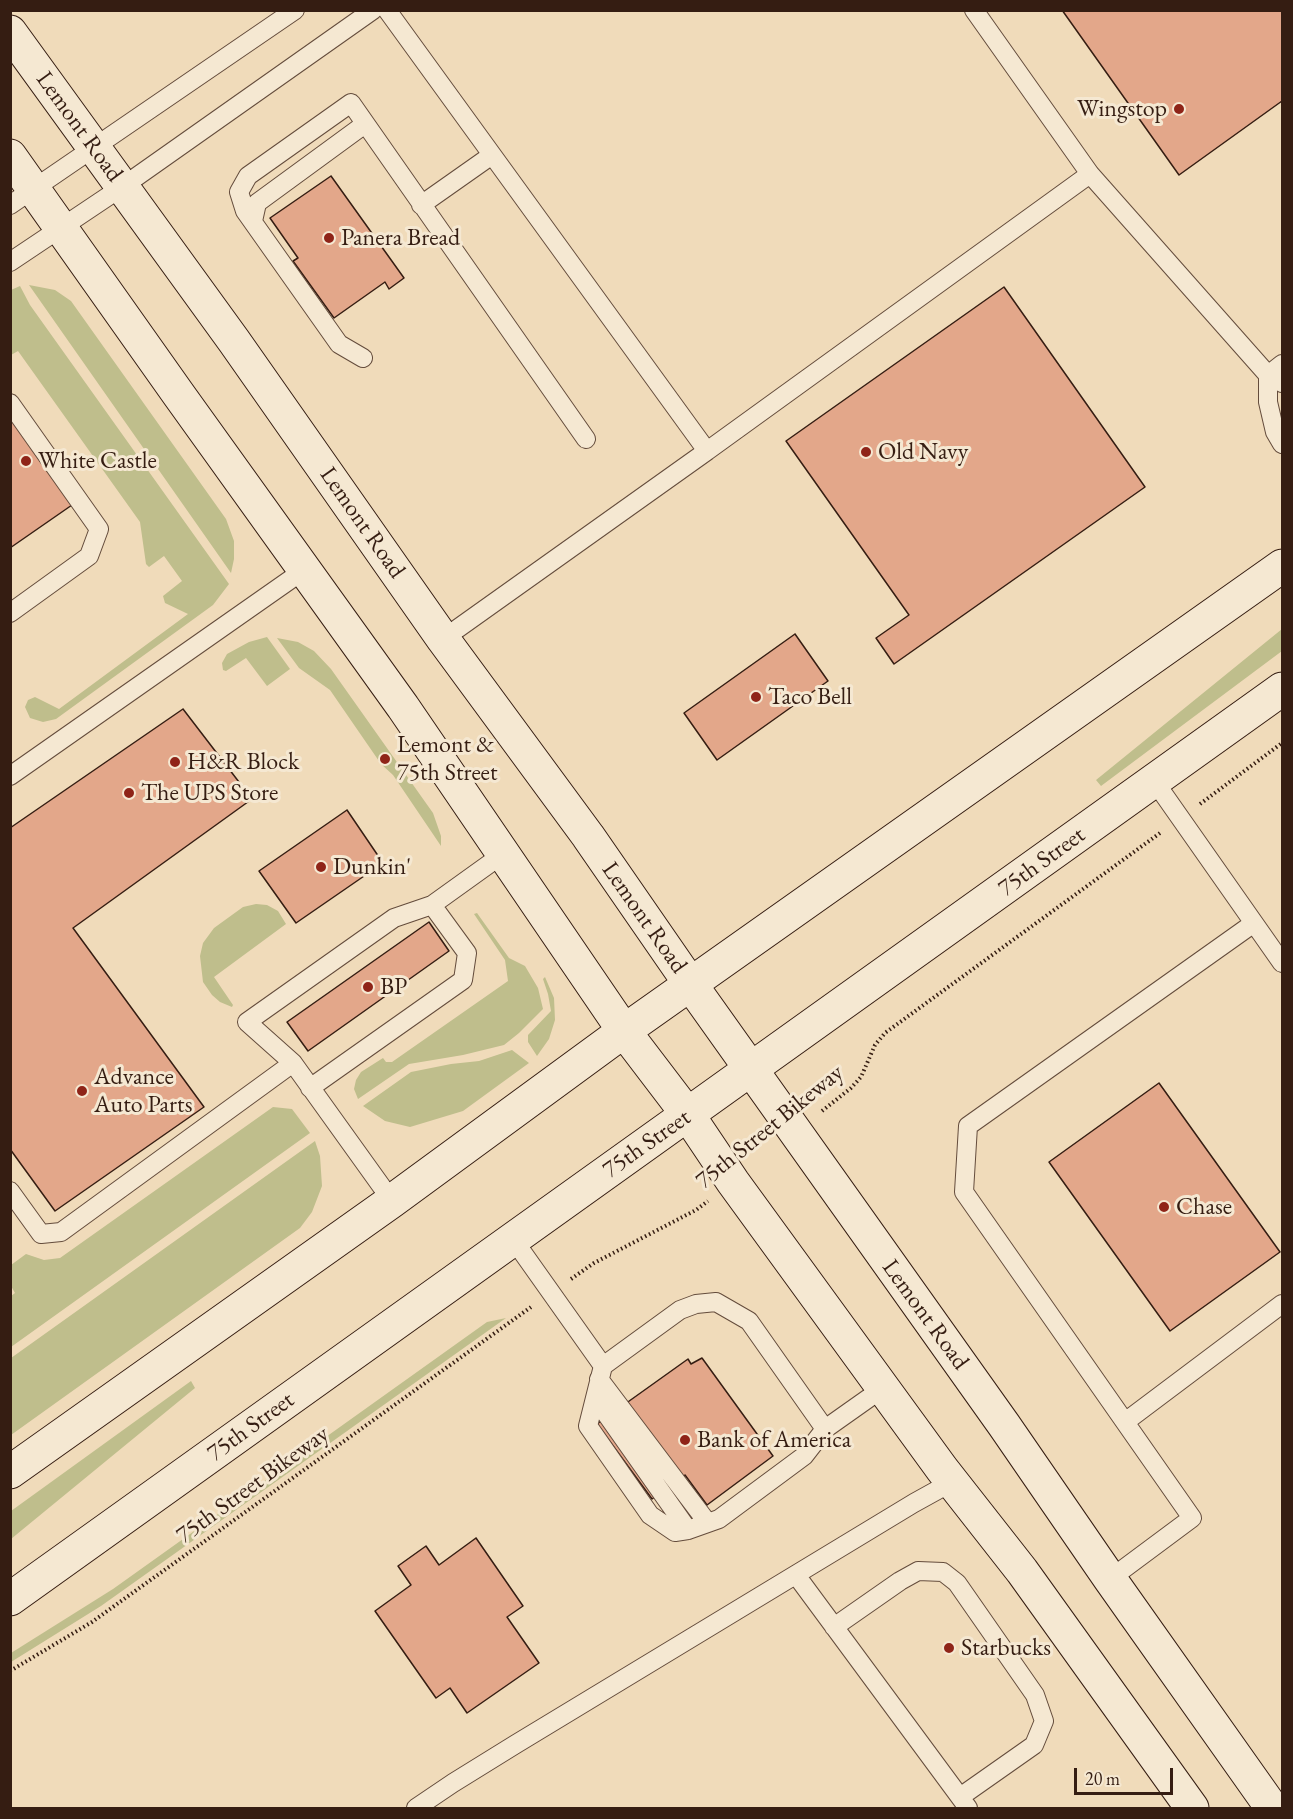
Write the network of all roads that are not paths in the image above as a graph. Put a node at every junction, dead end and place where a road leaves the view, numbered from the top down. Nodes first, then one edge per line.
1 (295, 10) edge
2 (373, 10) edge
3 (387, 10) edge
4 (974, 10) edge
5 (10, 32) edge
6 (365, 124) junction
7 (94, 148) junction
8 (492, 155) junction
9 (10, 156) edge
10 (1090, 174) junction
11 (123, 188) junction
12 (22, 197) edge
13 (421, 205) junction
14 (253, 222) junction
15 (61, 228) junction
16 (10, 262) edge
17 (363, 358) dead end
18 (1282, 364) edge
19 (1275, 379) edge
20 (10, 403) edge
21 (586, 439) dead end
22 (1282, 444) edge
23 (707, 451) junction
24 (1282, 566) edge
25 (304, 570) junction
26 (10, 613) edge
27 (443, 639) junction
28 (1282, 689) edge
29 (10, 776) edge
30 (1155, 782) junction
31 (503, 854) junction
32 (432, 905) junction
33 (1254, 923) junction
34 (1282, 963) edge
35 (691, 985) junction
36 (624, 1031) junction
37 (293, 1063) junction
38 (752, 1070) junction
39 (310, 1088) junction
40 (688, 1115) junction
41 (10, 1191) edge
42 (392, 1201) junction
43 (513, 1239) junction
44 (1282, 1304) edge
45 (601, 1372) junction
46 (883, 1388) junction
47 (1125, 1422) junction
48 (825, 1429) junction
49 (10, 1472) edge
50 (952, 1482) junction
51 (707, 1522) junction
52 (796, 1575) junction
53 (1110, 1579) junction
54 (10, 1599) edge
55 (834, 1627) junction
56 (964, 1803) edge
57 (1271, 1804) edge
58 (416, 1809) edge
59 (1192, 1809) edge

1 - 7 lane
2 - 11 lane
3 - 8 lane
4 - 10 lane
5 - 7 main road, Lemont Road
6 - 13 lane
6 - 14 lane
6 - 14 lane
7 - 11 main road, Lemont Road
7 - 12 lane
8 - 13 lane
8 - 23 lane
9 - 12 main road
10 - 19 lane
10 - 23 lane
11 - 15 lane
11 - 27 main road, Lemont Road
12 - 15 main road
13 - 21 lane
14 - 17 lane
15 - 16 lane
15 - 25 main road
18 - 19 lane
19 - 22 lane
20 - 26 lane
23 - 27 lane
24 - 35 main road
25 - 29 lane
25 - 31 main road
27 - 35 main road, Lemont Road
28 - 30 main road, 75th Street
30 - 33 lane
30 - 38 main road, 75th Street
31 - 32 lane
31 - 36 main road
32 - 37 lane
32 - 39 lane
33 - 34 lane
33 - 47 lane
35 - 36 main road
35 - 38 main road, Lemont Road
36 - 40 main road
36 - 42 main road
37 - 39 lane
37 - 41 lane
38 - 40 main road, 75th Street
38 - 53 main road, Lemont Road
39 - 42 lane
40 - 43 main road, 75th Street
40 - 46 main road
42 - 49 main road
43 - 45 lane
43 - 54 main road, 75th Street
44 - 47 lane
45 - 48 lane
45 - 51 lane
45 - 51 lane
46 - 48 lane
46 - 50 main road
47 - 53 lane
48 - 51 lane
50 - 52 lane
50 - 59 main road
52 - 55 lane
52 - 58 lane
53 - 57 main road, Lemont Road
55 - 56 lane
55 - 56 lane

